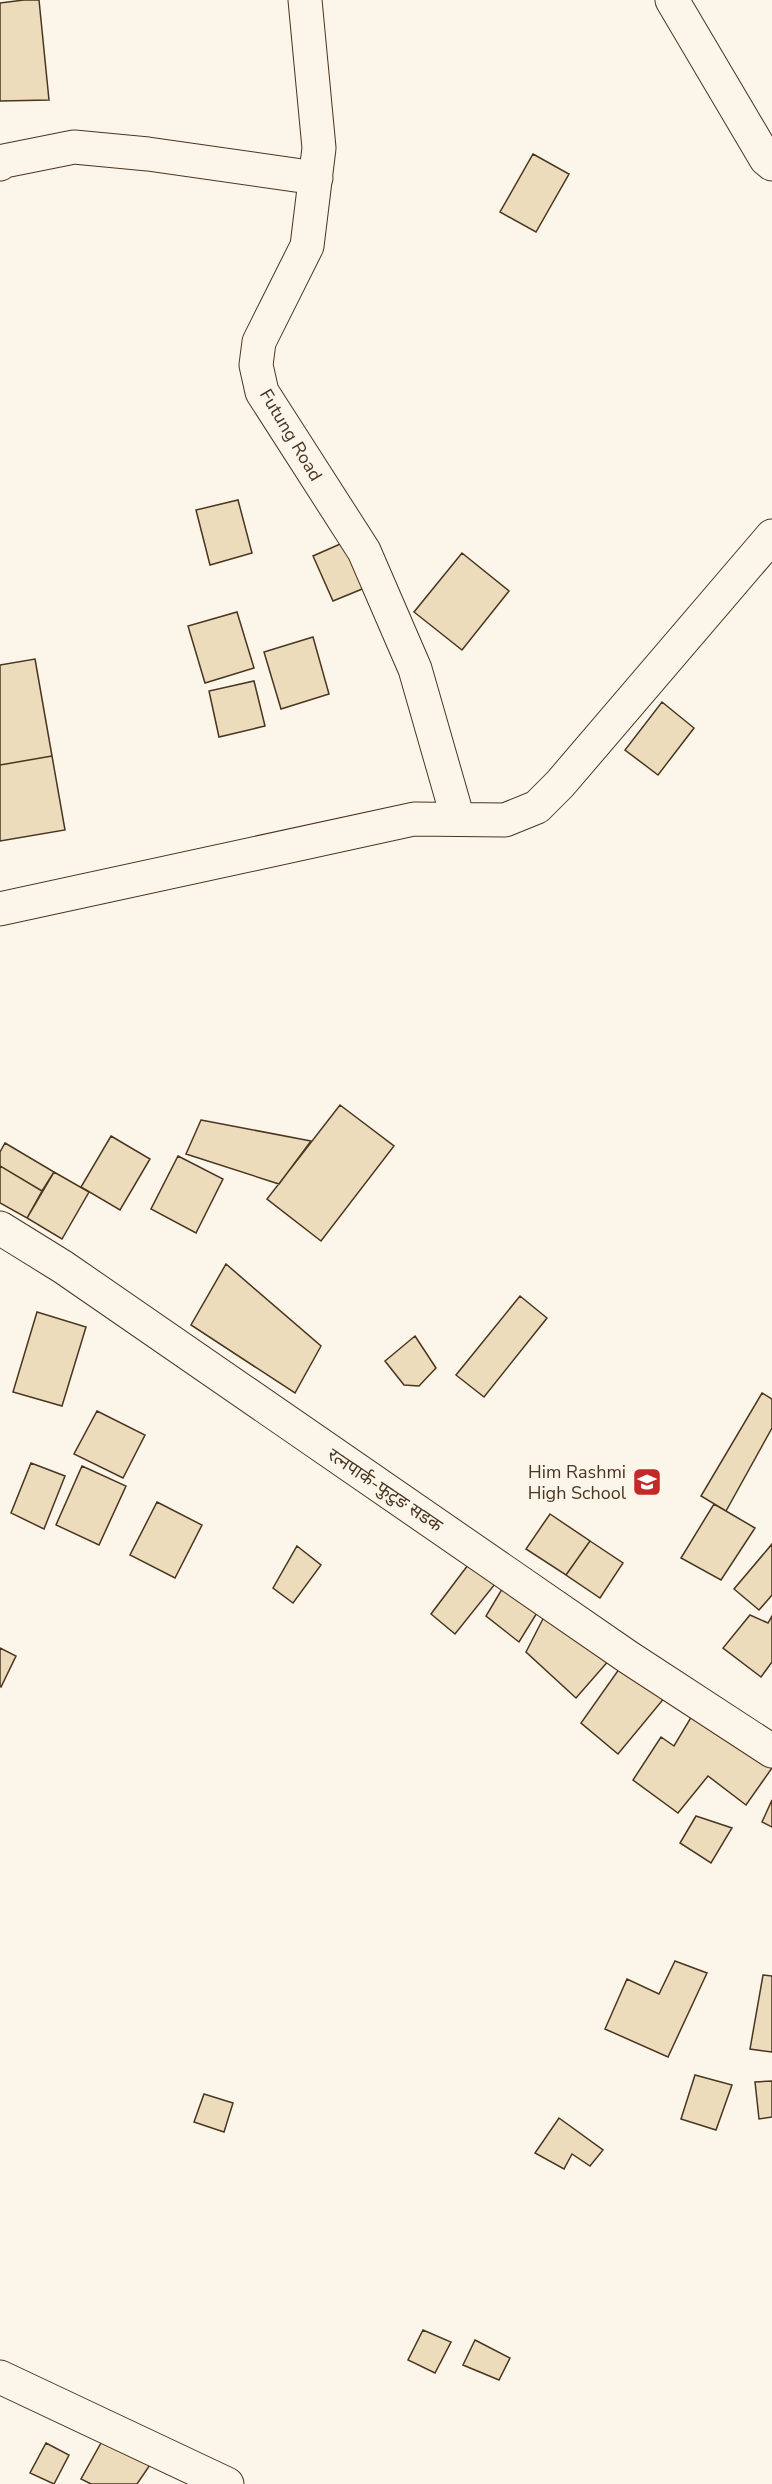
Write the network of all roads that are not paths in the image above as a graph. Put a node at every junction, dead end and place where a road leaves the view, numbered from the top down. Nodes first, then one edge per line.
1 (305, 0) edge
2 (672, 0) edge
3 (0, 164) edge
4 (772, 164) edge
5 (316, 178) junction
6 (772, 536) edge
7 (458, 819) junction
8 (0, 909) edge
9 (0, 1228) edge
10 (772, 1751) edge
11 (0, 2377) edge
12 (227, 2484) edge

1 - 5 street, Futung Road
2 - 4 street
3 - 5 street
5 - 7 street, Futung Road
6 - 7 street
7 - 8 street
9 - 10 street, रत्नपार्क-फुटुङ सडक
11 - 12 street

